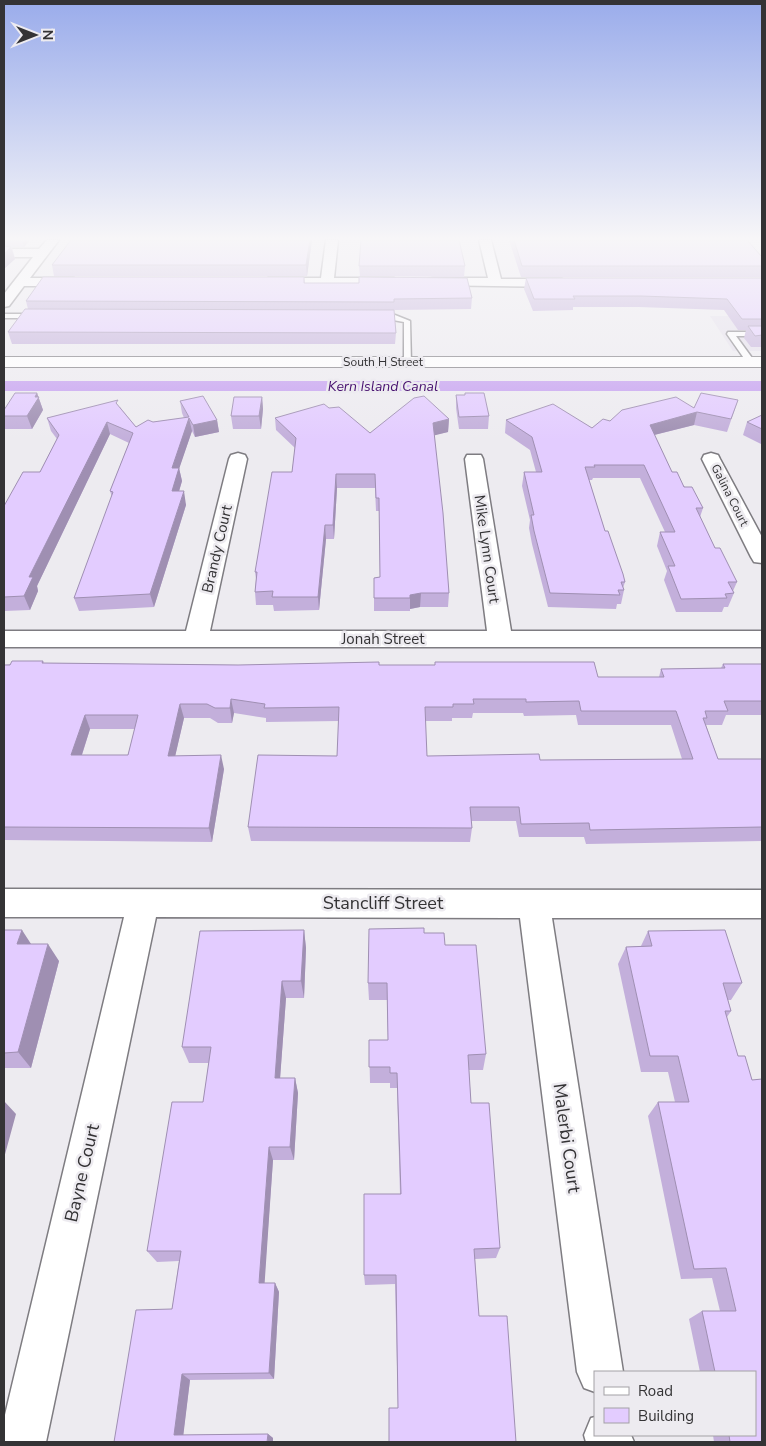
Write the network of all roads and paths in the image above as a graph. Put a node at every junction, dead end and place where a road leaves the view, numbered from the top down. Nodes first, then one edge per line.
1 (4, 316) edge
2 (43, 316) edge
3 (375, 317) edge
4 (762, 334) edge
5 (4, 362) edge
6 (408, 362) junction
7 (757, 362) edge
8 (238, 459) dead end
9 (474, 459) dead end
10 (711, 459) dead end
11 (762, 557) edge
12 (4, 639) edge
13 (196, 639) junction
14 (500, 639) junction
15 (762, 639) edge
16 (4, 903) edge
17 (142, 903) junction
18 (534, 903) junction
19 (762, 904) edge
20 (600, 1371) edge
21 (22, 1442) edge

1 - 2 lane
3 - 6 lane
4 - 7 lane
5 - 6 street, South H Street
6 - 7 street, South H Street
8 - 13 street, Brandy Court
9 - 14 street, Mike Lynn Court
10 - 11 street, Galina Court
12 - 13 street, Jonah Street
13 - 14 street, Jonah Street
14 - 15 street, Jonah Street
16 - 17 street, Stancliff Street
17 - 18 street, Stancliff Street
17 - 21 street, Bayne Court
18 - 19 street, Stancliff Street
18 - 20 street, Malerbi Court

